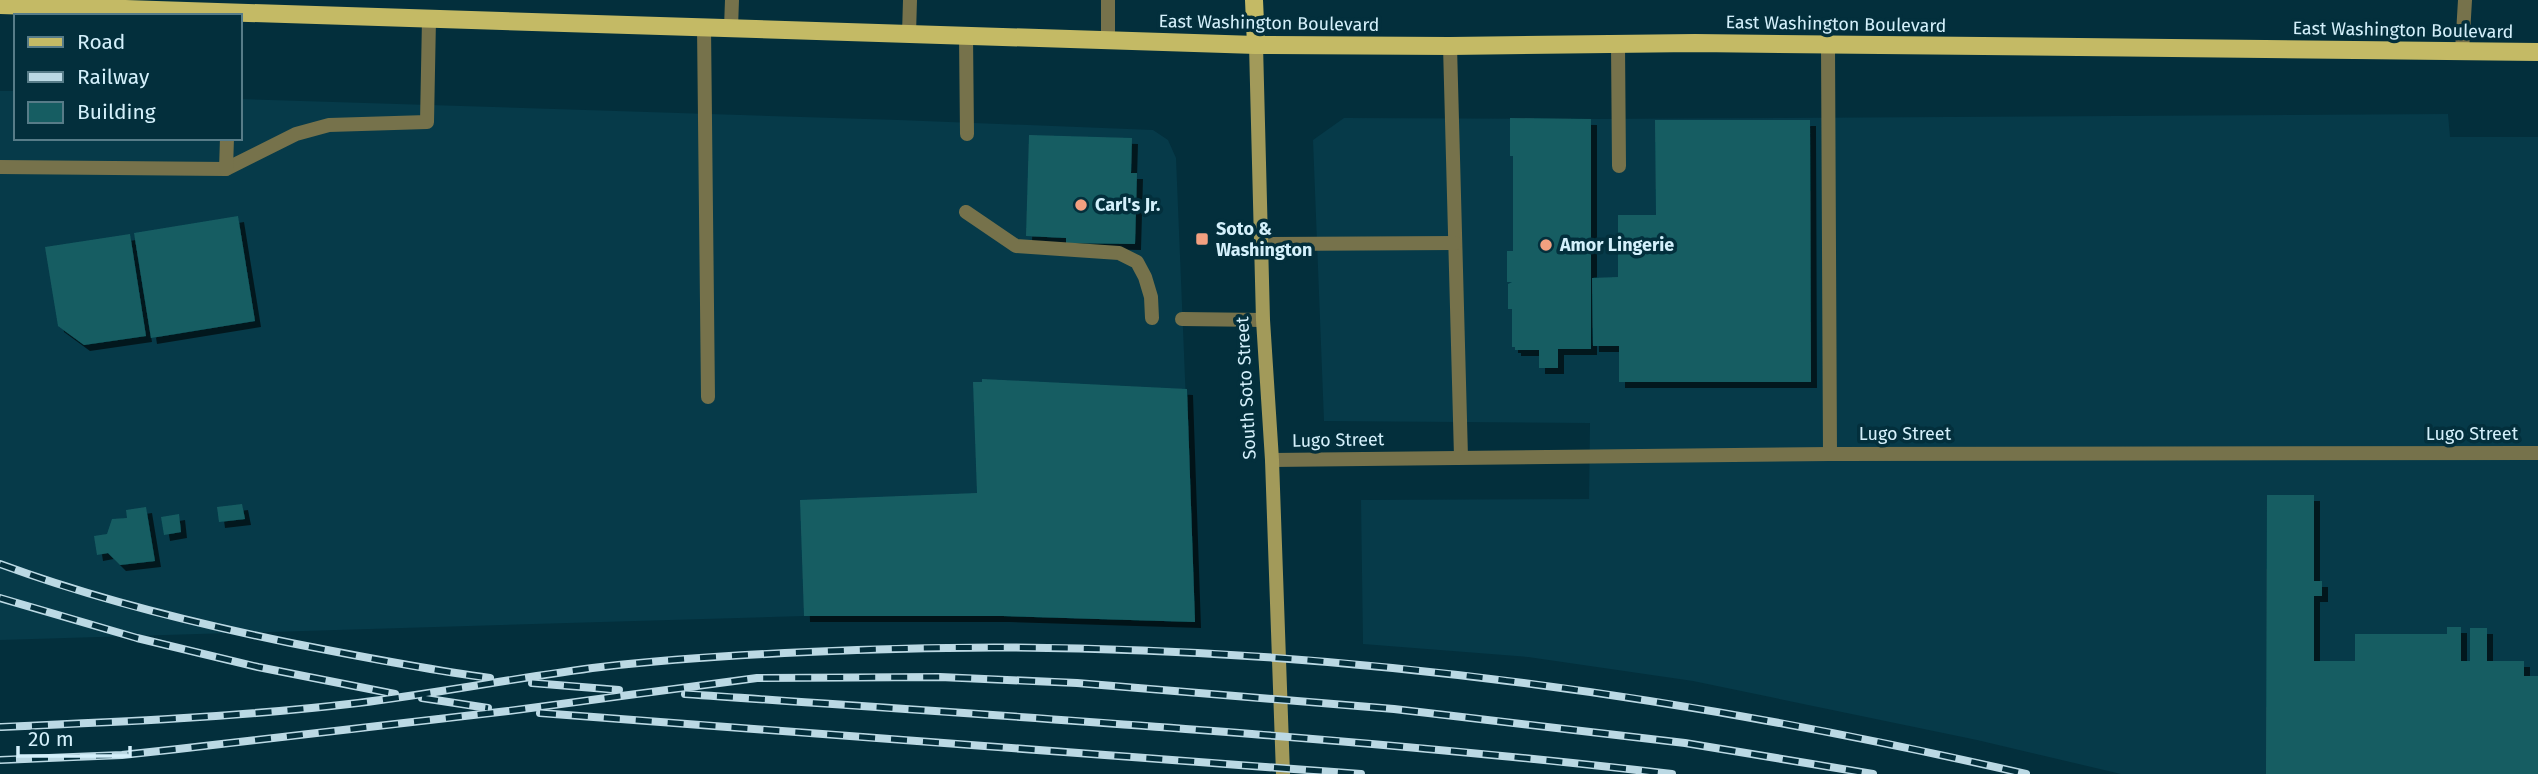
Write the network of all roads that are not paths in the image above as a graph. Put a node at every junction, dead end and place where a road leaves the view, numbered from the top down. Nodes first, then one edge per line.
1 (732, 0) edge
2 (910, 0) edge
3 (1108, 0) edge
4 (1254, 0) edge
5 (2465, 0) edge
6 (0, 5) edge
7 (232, 14) edge
8 (242, 14) edge
9 (429, 19) junction
10 (704, 27) junction
11 (731, 28) junction
12 (909, 34) junction
13 (966, 36) junction
14 (1108, 40) junction
15 (1256, 45) junction
16 (1618, 45) junction
17 (1828, 45) junction
18 (1450, 46) junction
19 (2462, 51) junction
20 (2538, 52) edge
21 (967, 135) dead end
22 (228, 140) edge
23 (1619, 166) dead end
24 (0, 167) edge
25 (226, 169) junction
26 (966, 212) dead end
27 (1455, 243) junction
28 (1261, 244) junction
29 (1152, 318) dead end
30 (1182, 319) dead end
31 (1263, 320) junction
32 (708, 397) dead end
33 (2538, 453) edge
34 (1830, 454) junction
35 (1461, 457) junction
36 (1272, 460) junction
37 (1283, 774) edge

1 - 11 street
2 - 12 street
3 - 14 street
4 - 15 main road, South Soto Street
5 - 19 street
6 - 7 main road, East Washington Boulevard
8 - 9 main road, East Washington Boulevard
9 - 10 main road, East Washington Boulevard
9 - 25 street
10 - 11 main road, East Washington Boulevard
10 - 32 street
11 - 12 main road, East Washington Boulevard
12 - 13 main road, East Washington Boulevard
13 - 14 main road, East Washington Boulevard
13 - 21 street
14 - 15 main road, East Washington Boulevard
15 - 18 main road, East Washington Boulevard
15 - 28 main road, South Soto Street
16 - 17 main road, East Washington Boulevard
16 - 18 main road, East Washington Boulevard
16 - 23 street
17 - 19 main road, East Washington Boulevard
17 - 34 street
18 - 27 street
19 - 20 main road, East Washington Boulevard
22 - 25 street
24 - 25 street
26 - 29 street
27 - 28 street
27 - 35 street
28 - 31 main road, South Soto Street
30 - 31 street
31 - 36 main road, South Soto Street
33 - 34 street, Lugo Street
34 - 35 street, Lugo Street
35 - 36 street, Lugo Street
36 - 37 main road, South Soto Street

